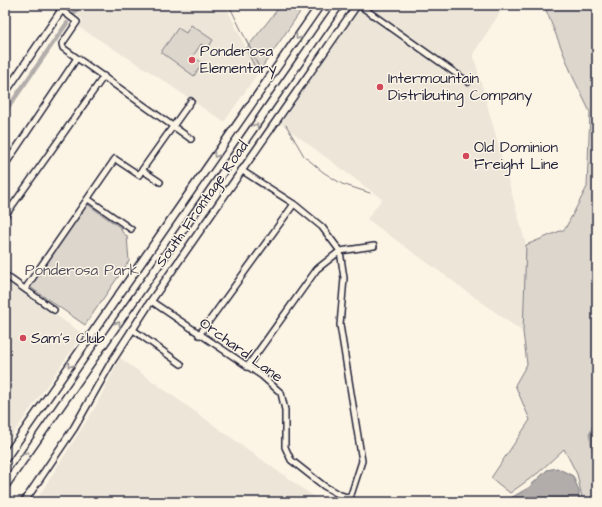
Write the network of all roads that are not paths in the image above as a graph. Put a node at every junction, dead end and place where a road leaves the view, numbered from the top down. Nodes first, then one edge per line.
1 (54, 5) edge
2 (320, 5) edge
3 (339, 5) edge
4 (358, 5) edge
5 (64, 8) edge
6 (77, 58) junction
7 (104, 76) junction
8 (468, 82) dead end
9 (5, 93) edge
10 (191, 101) dead end
11 (174, 125) junction
12 (192, 138) dead end
13 (5, 165) edge
14 (142, 170) junction
15 (241, 170) junction
16 (160, 182) dead end
17 (88, 198) junction
18 (294, 204) junction
19 (5, 216) edge
20 (131, 229) dead end
21 (374, 246) dead end
22 (340, 251) junction
23 (5, 275) edge
24 (25, 289) junction
25 (151, 301) junction
26 (54, 310) dead end
27 (132, 329) junction
28 (199, 335) junction
29 (181, 364) dead end
30 (247, 366) junction
31 (5, 459) edge
32 (5, 486) edge
33 (24, 502) edge

1 - 5 street
2 -> 31 highway
32 -> 3 highway
4 - 8 street
4 - 15 main road, South Frontage Road
5 - 6 street
5 - 9 main road
6 - 7 street
6 - 13 street
7 - 11 street
7 - 19 street
10 - 11 street
11 - 12 street
11 - 14 street
14 - 16 street
14 - 17 street
15 - 18 street
15 - 25 main road, South Frontage Road
17 - 20 street
17 - 24 street
18 - 22 street
18 - 28 street
21 - 22 street
22 - 30 street
22 - 30 street, Orchard Lane
23 - 24 street
24 - 26 street
25 - 27 main road, South Frontage Road
25 - 28 street, Orchard Lane
27 - 29 street
27 - 33 main road, South Frontage Road
28 - 30 street, Orchard Lane

